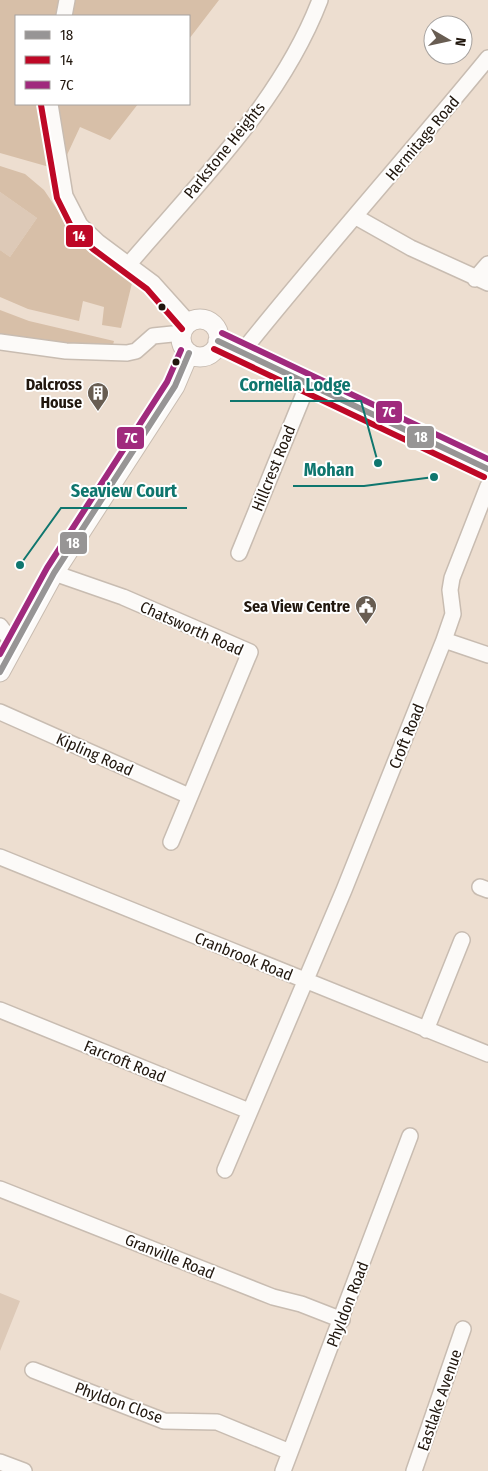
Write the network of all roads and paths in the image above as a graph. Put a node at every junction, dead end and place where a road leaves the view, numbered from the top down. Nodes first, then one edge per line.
1 (67, 0) edge
2 (320, 0) edge
3 (64, 15) edge
4 (488, 58) edge
5 (50, 105) edge
6 (356, 218) junction
7 (129, 264) junction
8 (488, 264) edge
9 (482, 281) edge
10 (185, 328) junction
11 (218, 341) junction
12 (0, 342) edge
13 (242, 352) junction
14 (189, 353) junction
15 (308, 384) junction
16 (488, 469) edge
17 (488, 486) edge
18 (239, 553) dead end
19 (54, 573) junction
20 (0, 626) edge
21 (444, 640) junction
22 (14, 645) junction
23 (488, 655) edge
24 (0, 672) edge
25 (0, 712) edge
26 (189, 796) junction
27 (171, 842) dead end
28 (0, 856) edge
29 (462, 940) dead end
30 (304, 981) junction
31 (0, 1010) edge
32 (426, 1030) junction
33 (488, 1054) edge
34 (250, 1111) junction
35 (410, 1136) dead end
36 (225, 1170) dead end
37 (0, 1189) edge
38 (342, 1320) junction
39 (464, 1329) dead end
40 (33, 1370) dead end
41 (290, 1452) junction
42 (0, 1462) edge
43 (24, 1471) edge
44 (283, 1471) edge
45 (414, 1471) edge

1 - 3 street
2 - 7 street, Parkstone Heights
4 - 6 street, Hermitage Road
5 - 7 street
6 - 9 street
6 - 13 street, Hermitage Road
7 - 10 street
8 - 9 street
10 - 11 main road
10 - 12 street
10 - 14 main road
11 - 13 main road
11 - 14 main road
13 - 15 main road
14 - 19 main road
15 - 16 main road
15 - 18 street, Hillcrest Road
17 - 21 street, Croft Road
19 - 22 main road
19 - 26 street, Chatsworth Road
20 - 22 street
21 - 23 street
21 - 30 street, Croft Road
22 - 24 main road
25 - 26 street, Kipling Road
26 - 27 street, Chatsworth Road
28 - 30 street, Cranbrook Road
29 - 32 street
30 - 32 street, Cranbrook Road
30 - 34 street
31 - 34 street, Farcroft Road
32 - 33 street, Cranbrook Road
34 - 36 street
35 - 38 street, Phyldon Road
37 - 38 street, Granville Road
38 - 41 street, Phyldon Road
39 - 45 street, Eastlake Avenue
40 - 41 street, Phyldon Close
41 - 44 street, Phyldon Road
42 - 43 street

